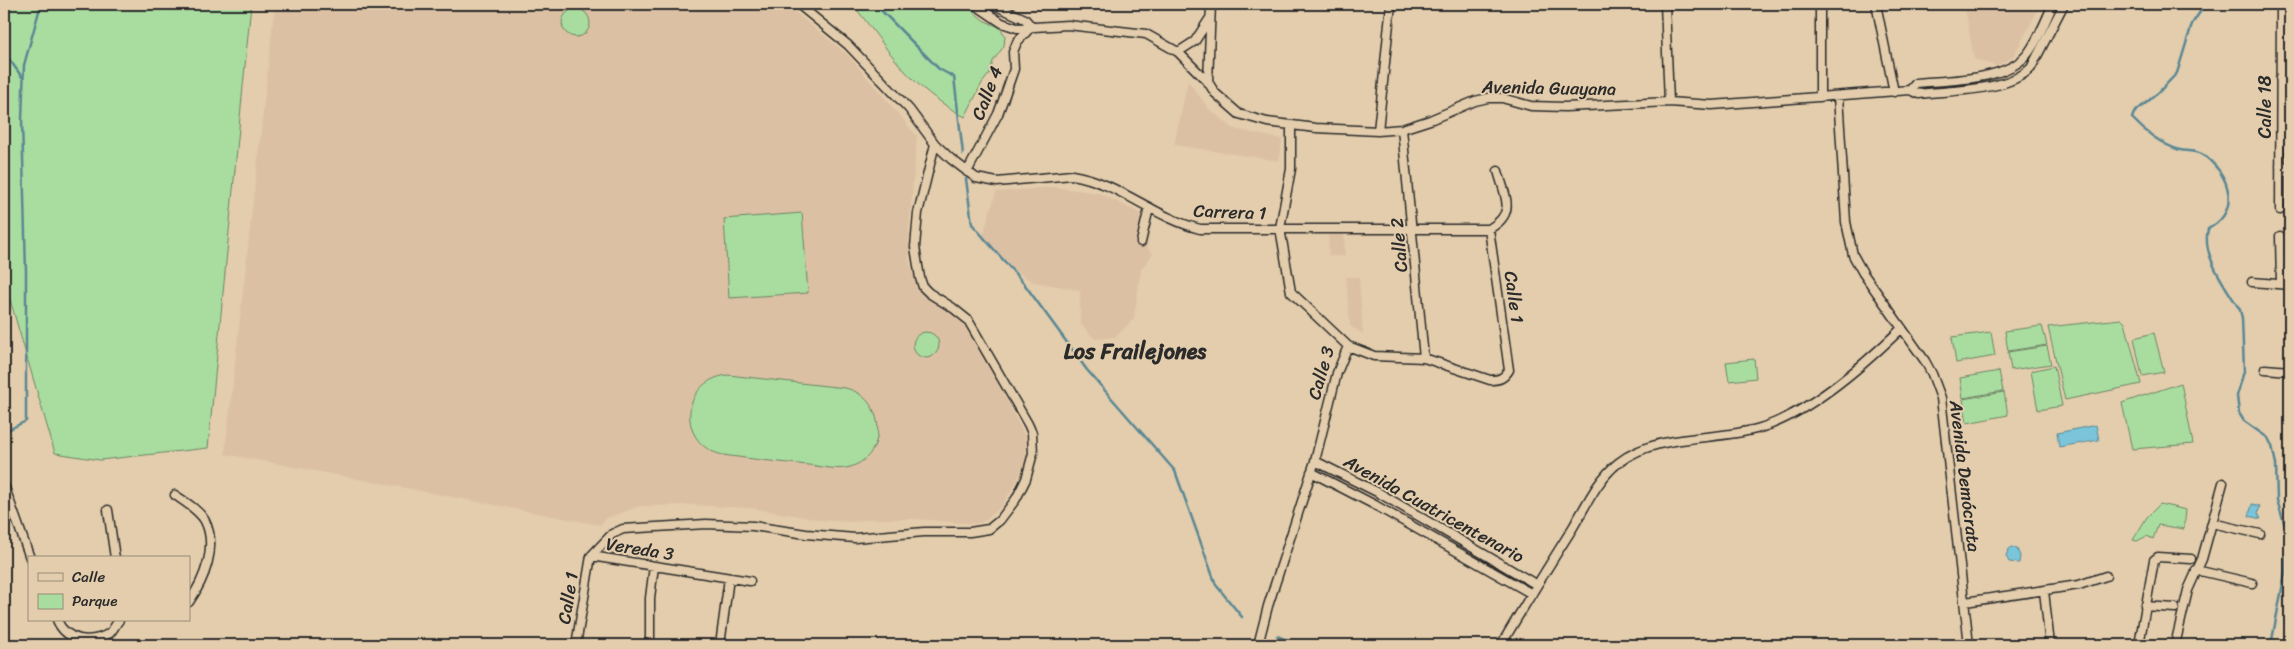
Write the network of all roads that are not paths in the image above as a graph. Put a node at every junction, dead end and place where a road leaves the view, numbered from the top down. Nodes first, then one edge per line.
1 (798, 4) edge
2 (974, 4) edge
3 (992, 4) edge
4 (1211, 4) edge
5 (1391, 4) edge
6 (1665, 4) edge
7 (1820, 4) edge
8 (1876, 4) edge
9 (2053, 4) edge
10 (2064, 4) edge
11 (2281, 4) edge
12 (1210, 18) junction
13 (1031, 26) junction
14 (1178, 52) junction
15 (2280, 78) junction
16 (2290, 79) edge
17 (1208, 82) junction
18 (1910, 90) junction
19 (1894, 92) junction
20 (1838, 96) junction
21 (1820, 97) junction
22 (1669, 102) junction
23 (1291, 125) junction
24 (1402, 129) junction
25 (1378, 132) junction
26 (935, 144) junction
27 (2280, 166) junction
28 (2290, 167) edge
29 (1498, 171) dead end
30 (967, 172) junction
31 (1149, 208) junction
32 (2280, 210) dead end
33 (1280, 228) junction
34 (1413, 228) junction
35 (1489, 229) junction
36 (2280, 236) dead end
37 (1141, 242) dead end
38 (2252, 282) dead end
39 (2281, 284) junction
40 (2290, 285) edge
41 (1902, 328) junction
42 (1348, 346) junction
43 (1424, 358) junction
44 (2265, 369) dead end
45 (2290, 371) edge
46 (1315, 461) junction
47 (1311, 472) junction
48 (2223, 483) dead end
49 (4, 484) edge
50 (175, 496) dead end
51 (108, 510) dead end
52 (2212, 523) junction
53 (2260, 534) dead end
54 (29, 556) edge
55 (115, 556) edge
56 (590, 556) junction
57 (2191, 559) dead end
58 (654, 566) junction
59 (2196, 570) junction
60 (2106, 576) dead end
61 (729, 578) junction
62 (750, 581) dead end
63 (2252, 583) dead end
64 (1537, 585) junction
65 (2044, 591) junction
66 (1532, 594) junction
67 (190, 600) edge
68 (1965, 602) junction
69 (2145, 606) junction
70 (2175, 608) dead end
71 (57, 622) edge
72 (118, 622) edge
73 (576, 645) edge
74 (585, 645) edge
75 (650, 645) edge
76 (720, 645) edge
77 (1258, 645) edge
78 (1501, 645) edge
79 (1969, 645) edge
80 (2050, 645) edge
81 (2139, 645) edge
82 (2175, 645) edge

1 - 26 street, Carrera 1
2 - 13 street, Avenida Guayana
3 - 13 street
4 - 12 street
5 - 25 street
6 - 22 street
7 - 21 street
8 - 19 street
9 - 18 street, Avenida Guayana
10 - 18 street, Avenida Guayana
11 - 15 street, Calle 18
12 - 14 street
12 - 17 street
13 - 14 street, Avenida Guayana
13 - 30 street, Calle 4
14 - 17 street, Avenida Guayana
15 - 16 street
15 - 27 street, Calle 18
17 - 23 street, Avenida Guayana
18 - 19 street, Avenida Guayana
19 - 20 street, Avenida Guayana
20 - 21 street, Avenida Guayana
20 - 41 street, Avenida Demócrata
21 - 22 street, Avenida Guayana
22 - 24 street, Avenida Guayana
23 - 25 street, Avenida Guayana
23 - 33 street, Calle 3
24 - 25 street, Avenida Guayana
24 - 34 street, Calle 2
26 - 30 street, Carrera 1
26 - 56 street
27 - 28 street
27 - 32 street, Calle 18
29 - 35 street
30 - 31 street, Carrera 1
31 - 33 street, Carrera 1
31 - 37 street
33 - 34 street, Carrera 1
33 - 42 street, Calle 3
34 - 35 street, Carrera 1
34 - 43 street, Calle 2
35 - 43 street, Calle 1
36 - 39 street
38 - 39 street
39 - 40 street
41 - 64 street
41 - 68 street, Avenida Demócrata
42 - 43 street
42 - 46 street, Calle 3
44 - 45 street
46 - 47 street, Calle 3
46 - 64 street, Avenida Cuatricentenario
47 - 66 street, Avenida Cuatricentenario
47 - 77 street, Calle 3
48 - 52 street
49 - 54 street
50 - 67 street
51 - 55 street
52 - 53 street
52 - 59 street
56 - 58 street, Vereda 3
56 - 73 street, Calle 1
57 - 69 street
58 - 61 street, Vereda 3
58 - 75 street
59 - 63 street
59 - 82 street
60 - 65 street
61 - 62 street, Vereda 3
61 - 76 street
64 - 66 street
65 - 68 street
65 - 80 street
66 - 78 street
68 - 79 street, Avenida Demócrata
69 - 70 street
69 - 81 street
71 - 72 street
73 - 74 street

